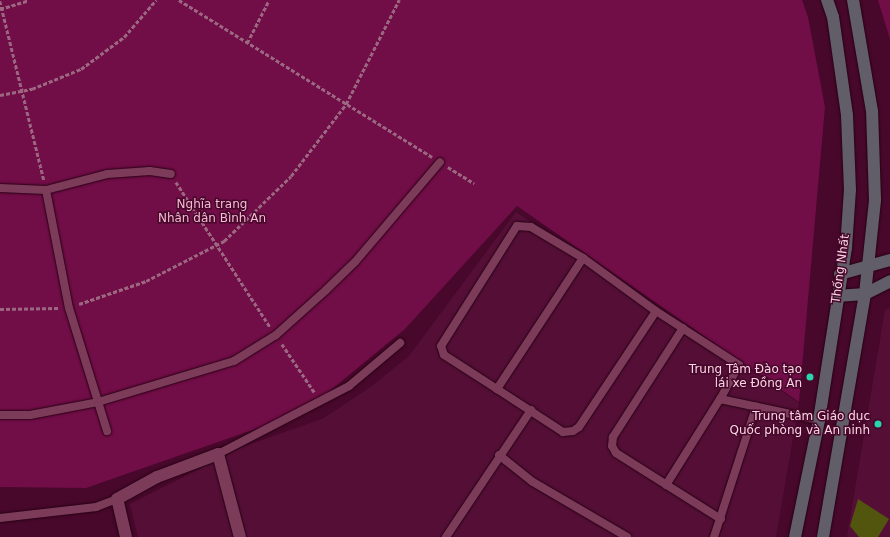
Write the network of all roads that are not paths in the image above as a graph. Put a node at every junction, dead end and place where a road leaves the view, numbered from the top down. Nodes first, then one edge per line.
1 (827, 0) edge
2 (853, 0) edge
3 (440, 162) road end
4 (171, 174) road end
5 (0, 188) edge
6 (46, 190) junction
7 (582, 258) junction
8 (890, 260) edge
9 (868, 268) junction
10 (840, 274) junction
11 (890, 281) edge
12 (865, 294) junction
13 (837, 296) junction
14 (656, 311) junction
15 (682, 328) junction
16 (400, 343) dead end
17 (497, 390) junction
18 (720, 399) junction
19 (98, 402) junction
20 (756, 407) junction
21 (531, 410) junction
22 (0, 415) edge
23 (819, 420) junction
24 (107, 431) dead end
25 (218, 454) junction
26 (499, 455) junction
27 (666, 485) junction
28 (117, 499) junction
29 (0, 518) edge
30 (721, 519) junction
31 (126, 537) edge
32 (240, 537) edge
33 (446, 537) edge
34 (627, 537) edge
35 (714, 537) edge
36 (795, 537) edge
37 (823, 537) edge

1 - 10 main road, Thống Nhất
2 - 9 main road, Thống Nhất
3 - 19 lane
4 - 6 lane
5 - 6 lane
6 - 19 lane
7 - 14 lane
7 - 17 lane
7 - 17 lane
8 - 9 main road
9 - 10 main road
9 - 12 main road, Thống Nhất
10 - 13 main road, Thống Nhất
11 - 12 main road
12 - 13 main road
12 - 37 main road, Thống Nhất
13 - 23 main road, Thống Nhất
14 - 15 lane
14 - 21 lane
15 - 18 lane
15 - 27 lane
16 - 25 lane
17 - 21 lane
18 - 20 lane
18 - 27 lane
19 - 22 lane
19 - 24 lane
20 - 23 lane
20 - 30 lane
21 - 26 lane
23 - 36 main road, Thống Nhất
25 - 28 street
25 - 32 street
26 - 33 lane
26 - 34 lane
27 - 30 lane
28 - 29 lane
28 - 31 street
30 - 35 lane

